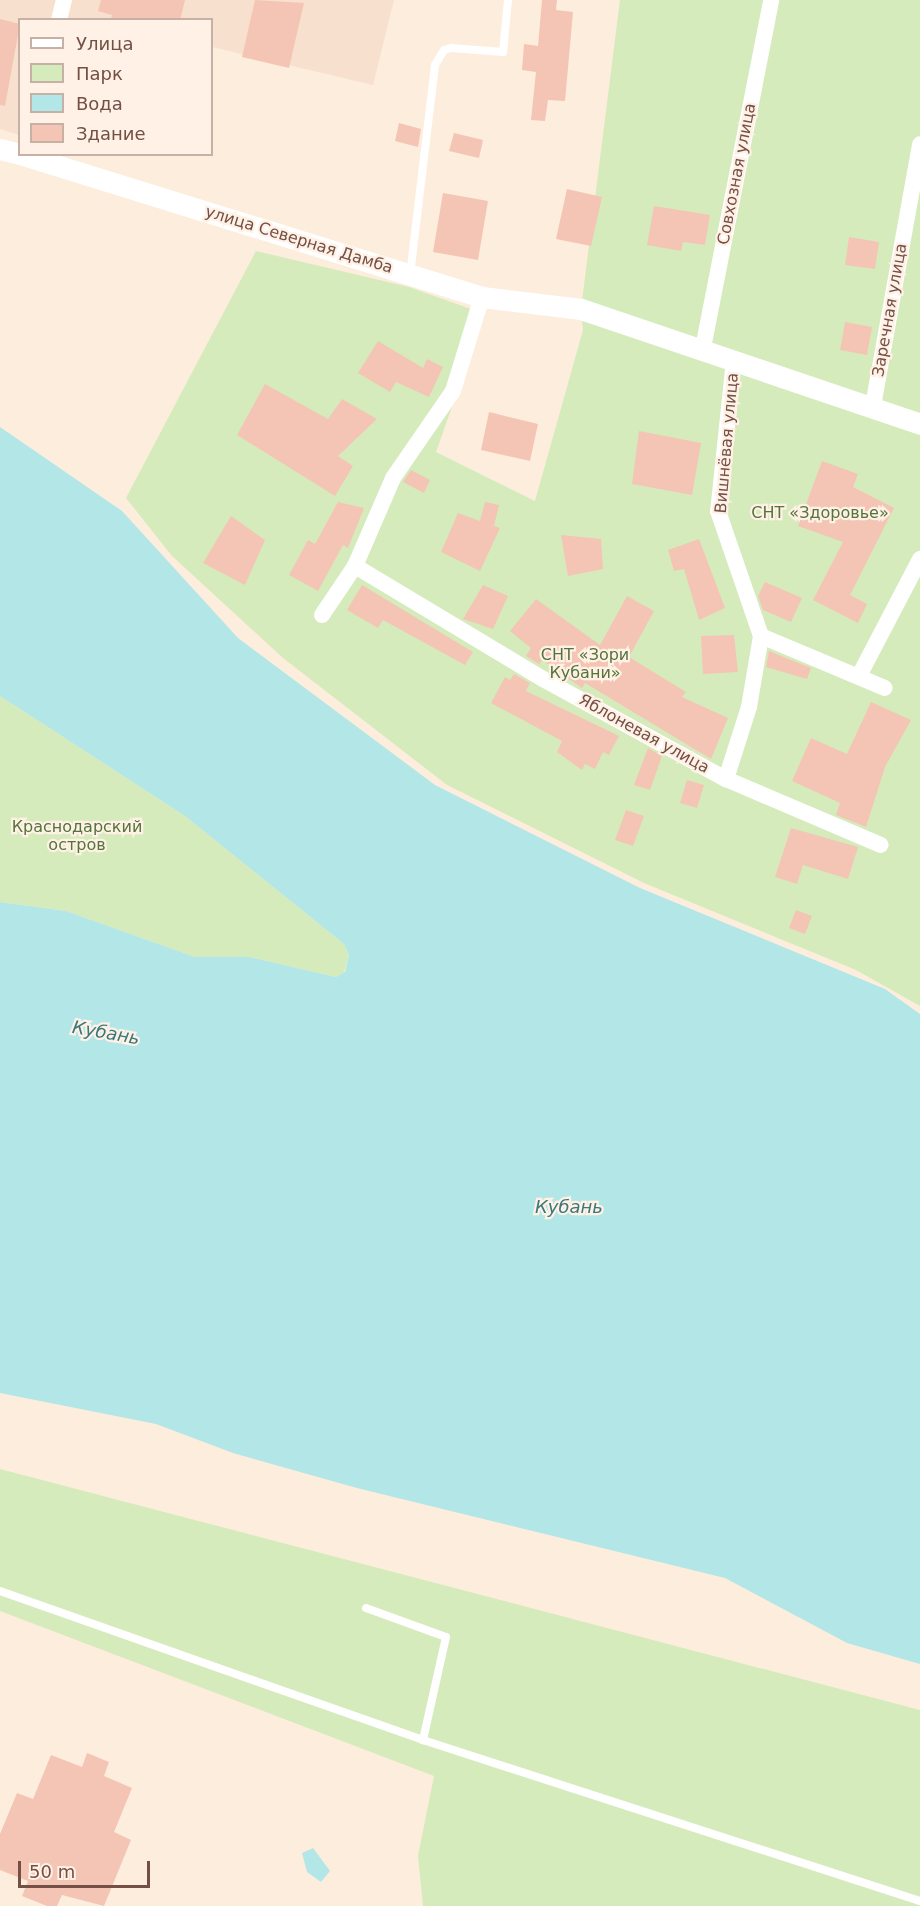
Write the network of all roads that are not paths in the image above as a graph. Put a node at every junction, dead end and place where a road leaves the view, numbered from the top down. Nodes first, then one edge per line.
1 (64, 0) edge
2 (508, 0) edge
3 (771, 0) edge
4 (60, 18) edge
5 (920, 144) edge
6 (0, 149) edge
7 (18, 154) edge
8 (27, 156) edge
9 (410, 275) junction
10 (482, 297) junction
11 (703, 348) junction
12 (734, 360) junction
13 (873, 406) junction
14 (920, 424) edge
15 (920, 559) edge
16 (355, 566) junction
17 (322, 615) dead end
18 (761, 636) junction
19 (860, 674) junction
20 (885, 688) dead end
21 (726, 779) junction
22 (881, 845) dead end
23 (0, 1591) edge
24 (366, 1608) dead end
25 (423, 1740) junction
26 (920, 1901) edge

1 - 4 street
2 - 9 lane
3 - 11 street, Совхозная улица
5 - 13 street, Заречная улица
6 - 7 street, улица Северная Дамба
8 - 9 street, улица Северная Дамба
9 - 10 street, улица Северная Дамба
10 - 11 street, улица Северная Дамба
10 - 16 street
11 - 12 street, улица Северная Дамба
12 - 13 street, улица Северная Дамба
12 - 18 street, Вишнёвая улица
13 - 14 street, улица Северная Дамба
15 - 19 street
16 - 17 street
16 - 21 street, Яблоневая улица
18 - 19 street
18 - 21 street
19 - 20 street
21 - 22 street, Яблоневая улица
23 - 25 lane
24 - 25 lane
25 - 26 lane

